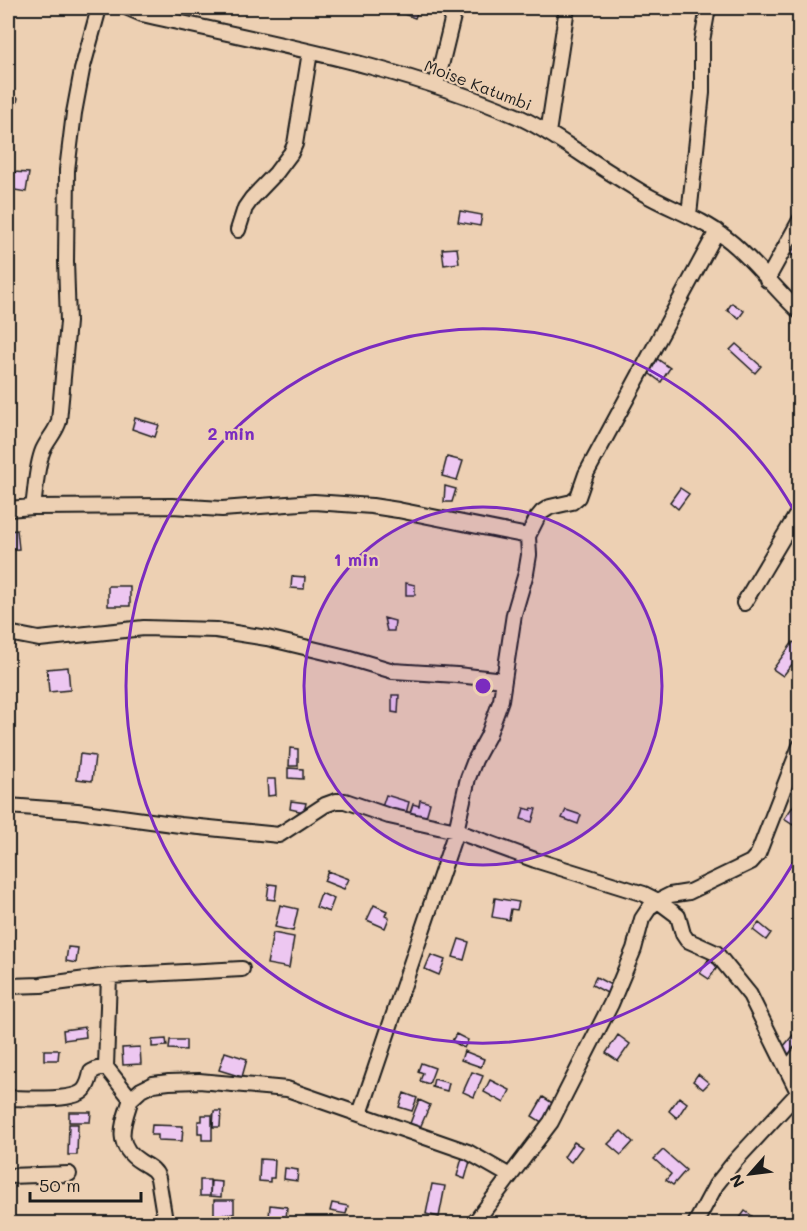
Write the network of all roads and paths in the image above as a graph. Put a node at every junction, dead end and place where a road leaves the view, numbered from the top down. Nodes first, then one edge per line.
1 (99, 8) edge
2 (128, 8) edge
3 (455, 8) edge
4 (567, 8) edge
5 (708, 8) edge
6 (170, 14) edge
7 (309, 52) junction
8 (436, 86) junction
9 (548, 133) junction
10 (689, 215) junction
11 (800, 220) edge
12 (238, 230) dead end
13 (717, 231) junction
14 (767, 280) junction
15 (800, 312) edge
16 (33, 507) junction
17 (8, 509) edge
18 (800, 509) edge
19 (528, 536) junction
20 (744, 603) dead end
21 (8, 633) edge
22 (504, 680) junction
23 (800, 746) edge
24 (8, 806) edge
25 (456, 831) junction
26 (658, 901) junction
27 (242, 969) dead end
28 (110, 976) junction
29 (8, 986) edge
30 (800, 1053) edge
31 (106, 1067) junction
32 (787, 1070) junction
33 (799, 1094) edge
34 (8, 1098) edge
35 (131, 1099) junction
36 (360, 1114) junction
37 (69, 1174) dead end
38 (8, 1176) edge
39 (510, 1176) junction
40 (167, 1224) edge
41 (473, 1224) edge
42 (695, 1224) edge

1 - 16 street
2 - 6 street, Moise Katumbi
3 - 8 street
4 - 9 street
5 - 10 street
6 - 7 street, Moise Katumbi
7 - 8 street, Moise Katumbi
7 - 12 street
8 - 9 street, Moise Katumbi
9 - 10 street, Moise Katumbi
10 - 13 street, Moise Katumbi
11 - 14 street
13 - 14 street, Moise Katumbi
13 - 19 street
14 - 15 street, Moise Katumbi
16 - 17 street
16 - 19 street
18 - 20 street
19 - 22 street
21 - 22 street
22 - 25 street
23 - 26 street
24 - 25 street
25 - 26 street
25 - 36 street
26 - 32 street
26 - 39 street
27 - 28 street
28 - 29 street
28 - 31 street
30 - 32 street
31 - 34 street
31 - 35 street
32 - 33 street
33 - 42 street
35 - 36 street
35 - 40 street
36 - 39 street
37 - 38 street
39 - 41 street

